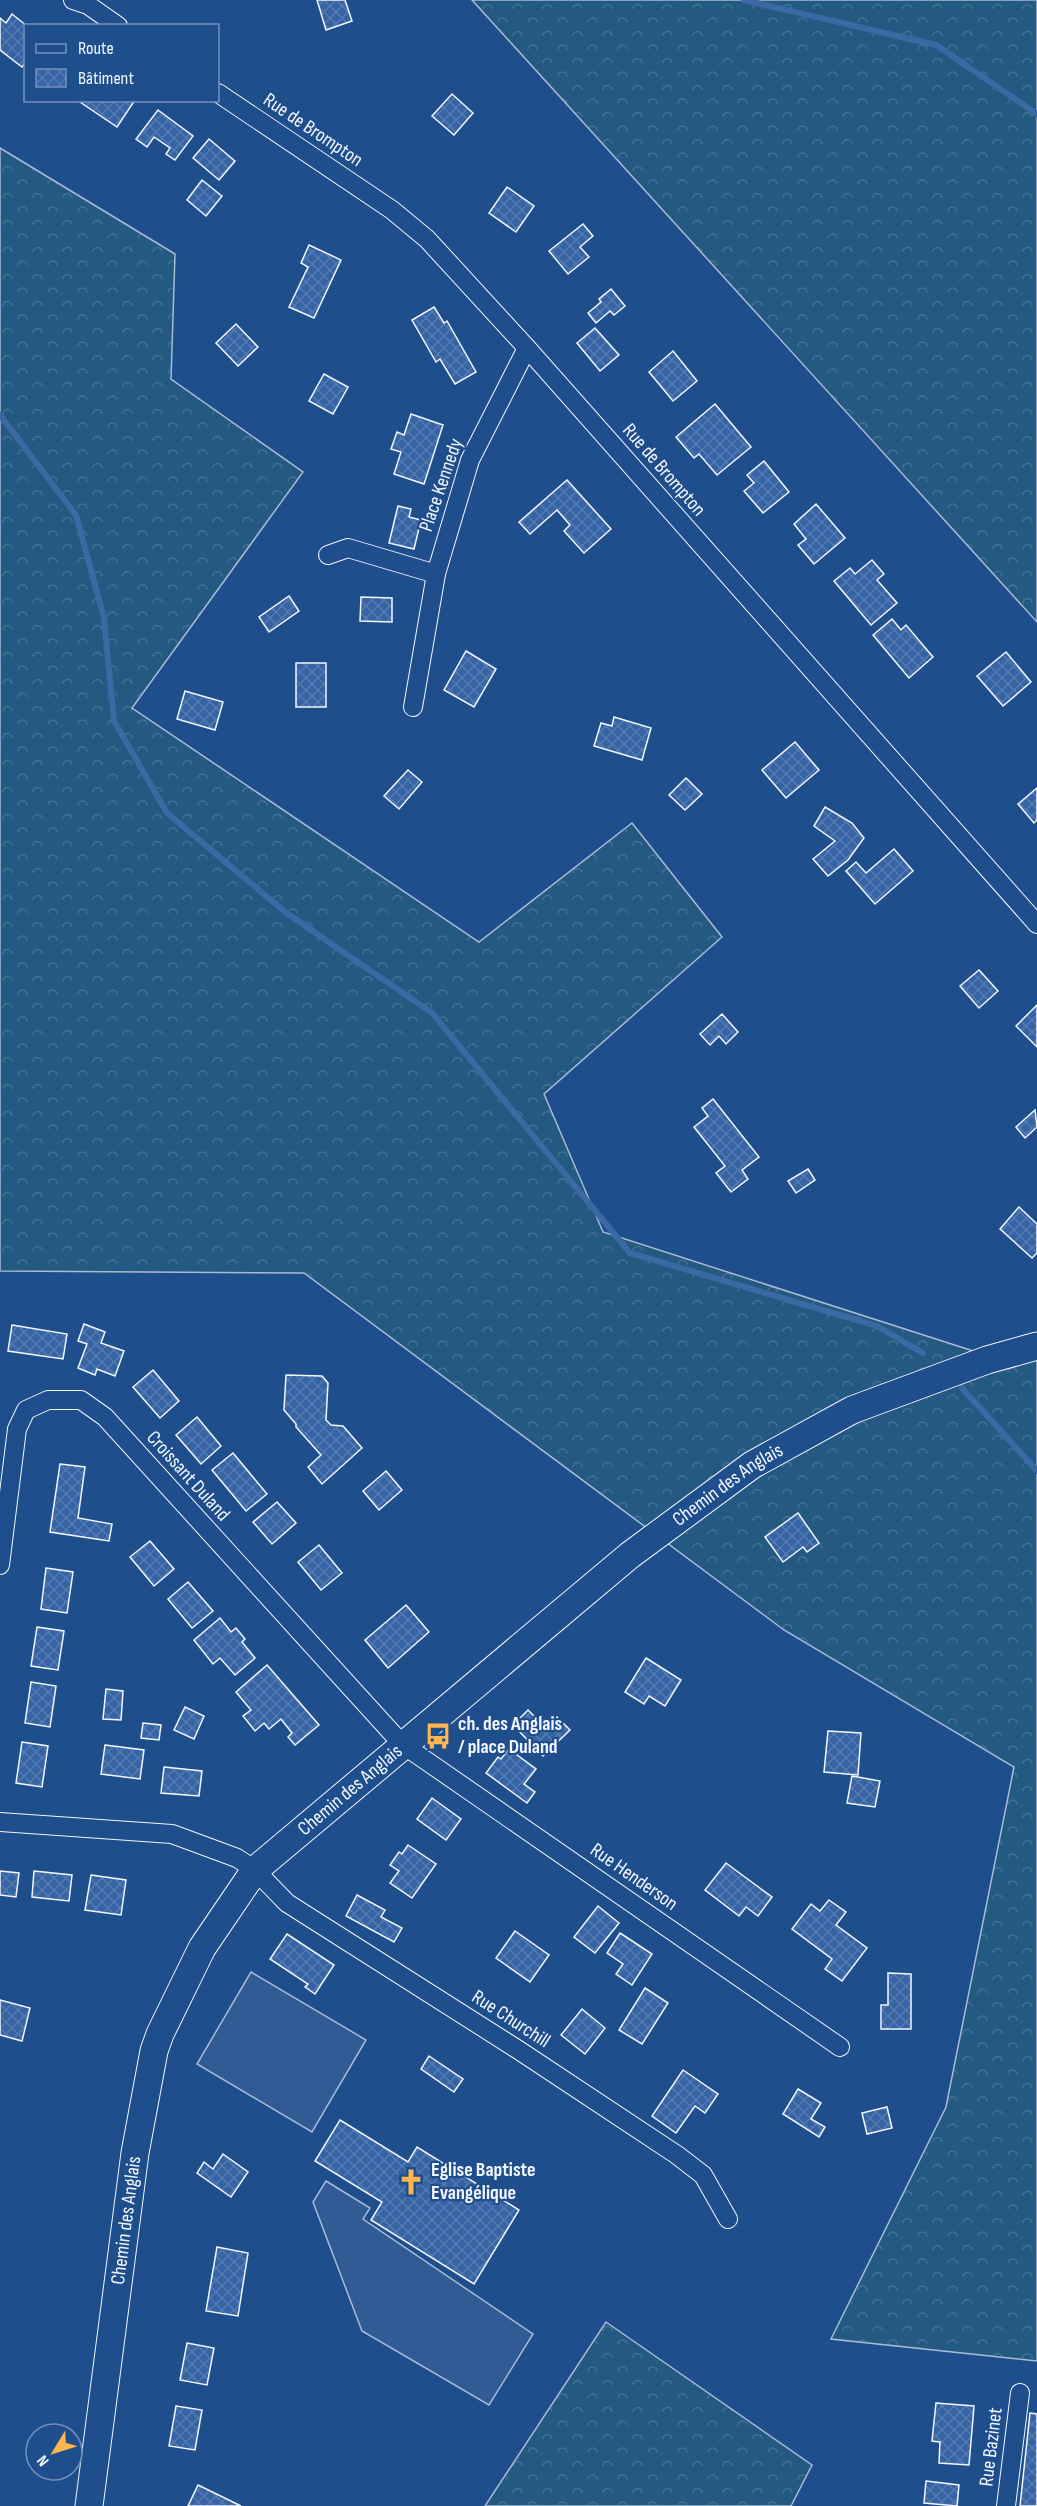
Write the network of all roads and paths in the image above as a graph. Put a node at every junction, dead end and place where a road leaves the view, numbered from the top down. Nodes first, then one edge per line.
1 (83, 2) edge
2 (115, 24) edge
3 (219, 94) edge
4 (527, 348) junction
5 (328, 555) dead end
6 (436, 574) junction
7 (413, 707) dead end
8 (1037, 924) edge
9 (1037, 1346) edge
10 (0, 1564) edge
11 (402, 1744) junction
12 (0, 1821) edge
13 (255, 1870) junction
14 (840, 2047) dead end
15 (728, 2219) dead end
16 (1020, 2393) dead end
17 (89, 2506) edge
18 (1006, 2506) edge

1 - 2 street
3 - 4 street, Rue de Brompton
4 - 6 street, Place Kennedy
4 - 8 street, Rue de Brompton
5 - 6 street
6 - 7 street, Place Kennedy
9 - 11 street, Chemin des Anglais
10 - 11 street, Croissant Duland
11 - 13 street, Chemin des Anglais
11 - 14 street, Rue Henderson
12 - 13 street
13 - 15 street, Rue Churchill
13 - 17 street, Chemin des Anglais
16 - 18 street, Rue Bazinet

